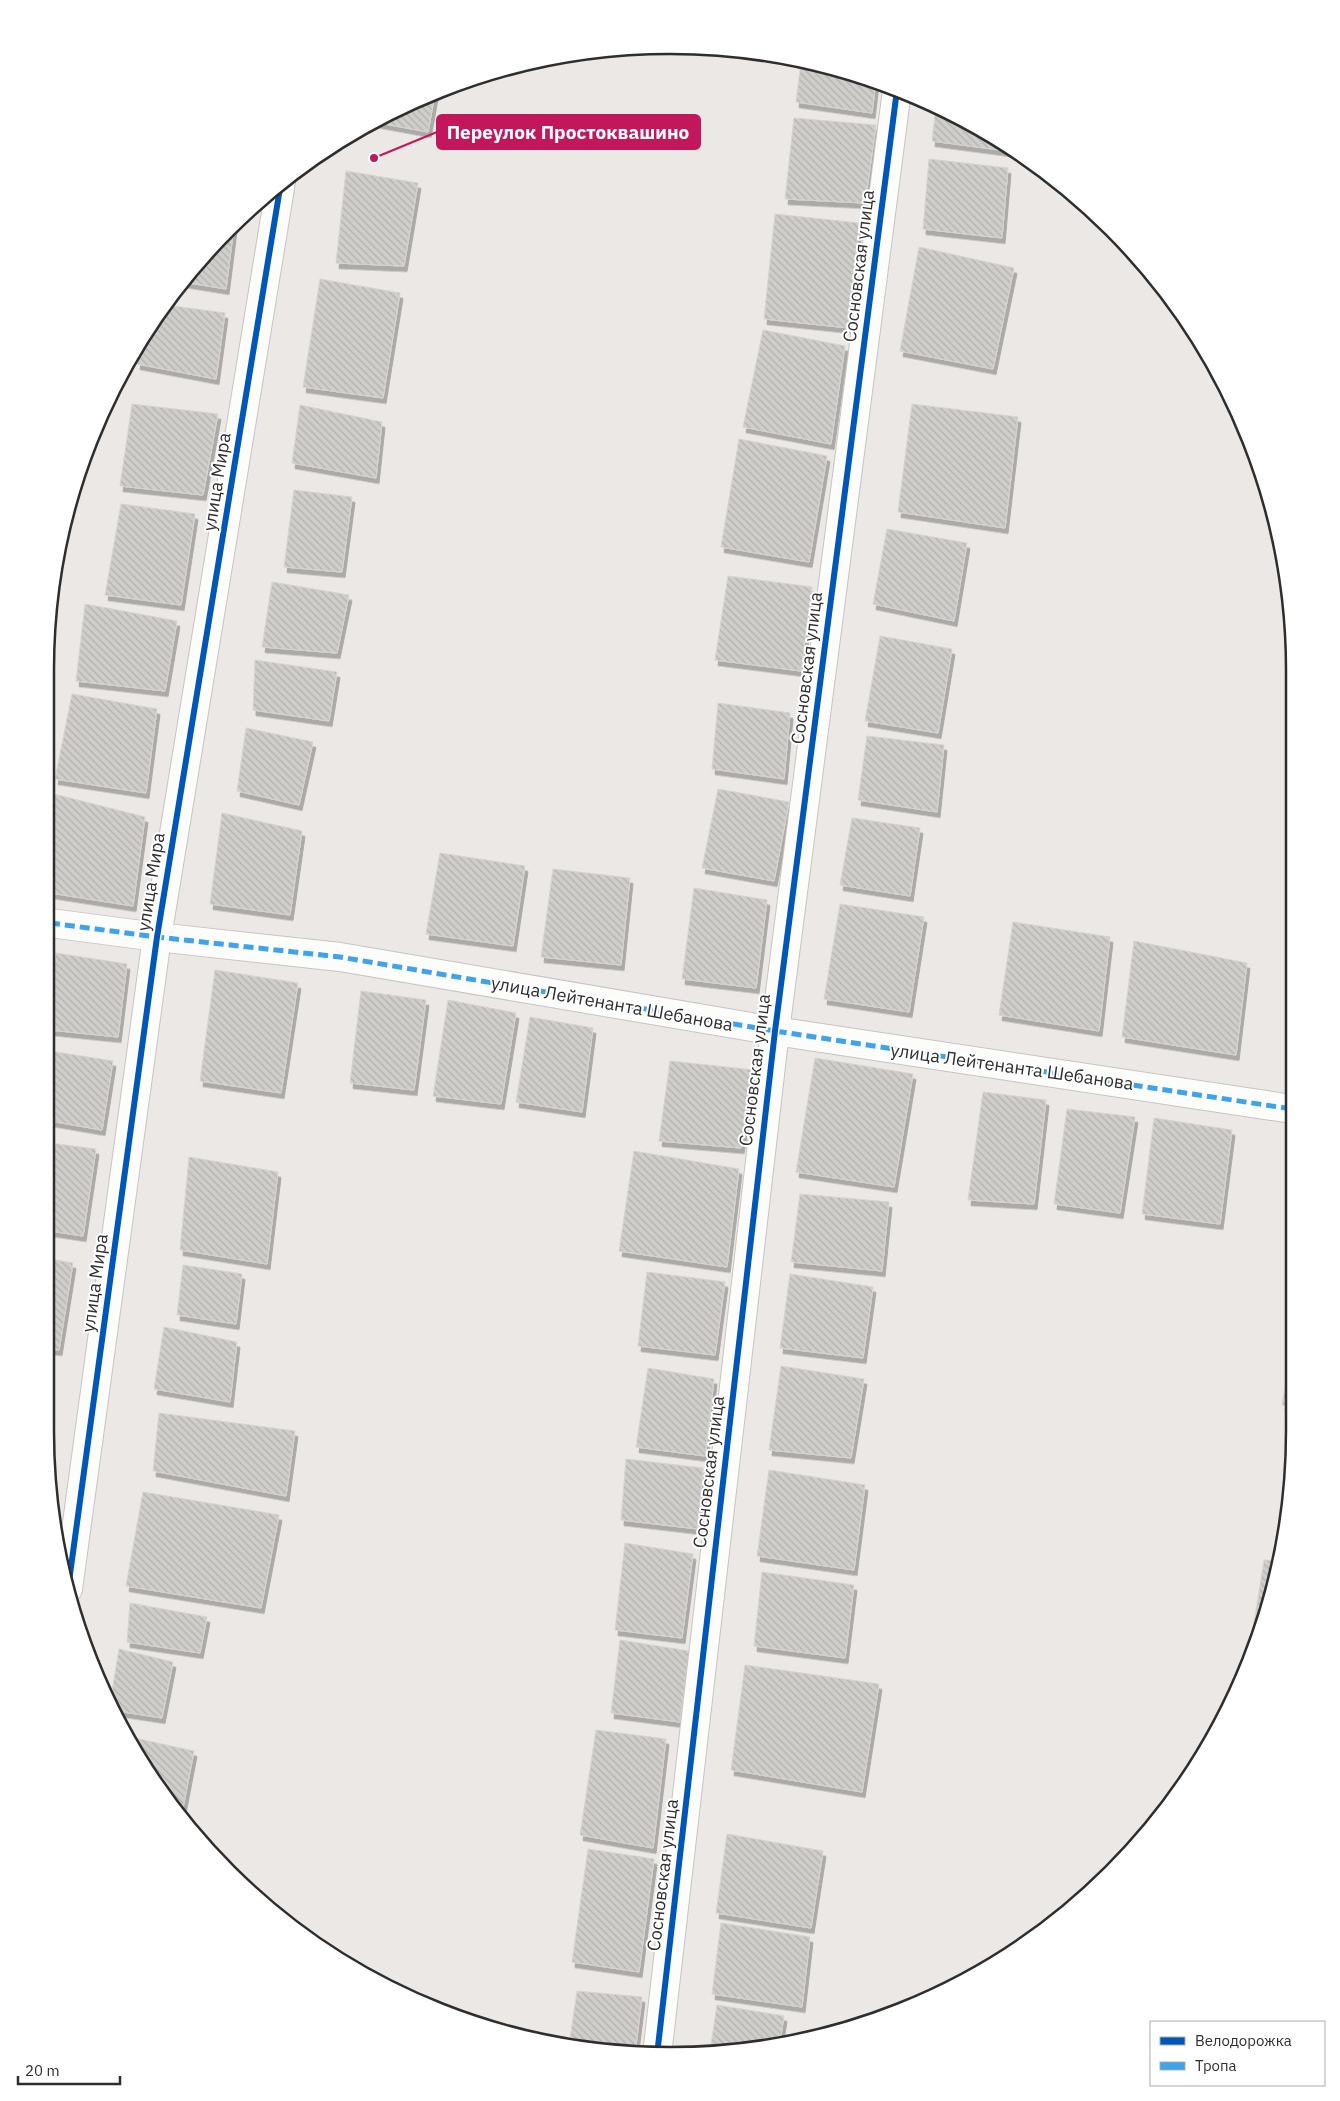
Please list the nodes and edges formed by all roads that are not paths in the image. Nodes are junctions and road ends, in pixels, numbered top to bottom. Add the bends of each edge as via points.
1 (896, 97) edge
2 (279, 194) edge
3 (54, 923) edge
4 (157, 937) junction
5 (775, 1031) junction
6 (1286, 1108) edge
7 (71, 1571) edge
8 (658, 2047) edge

1 - 5 street, Сосновская улица
2 - 4 street, улица Мира
3 - 4 street, улица Лейтенанта Шебанова
4 - 5 street, улица Лейтенанта Шебанова via 340,958
4 - 7 street, улица Мира
5 - 6 street, улица Лейтенанта Шебанова
5 - 8 street, Сосновская улица

